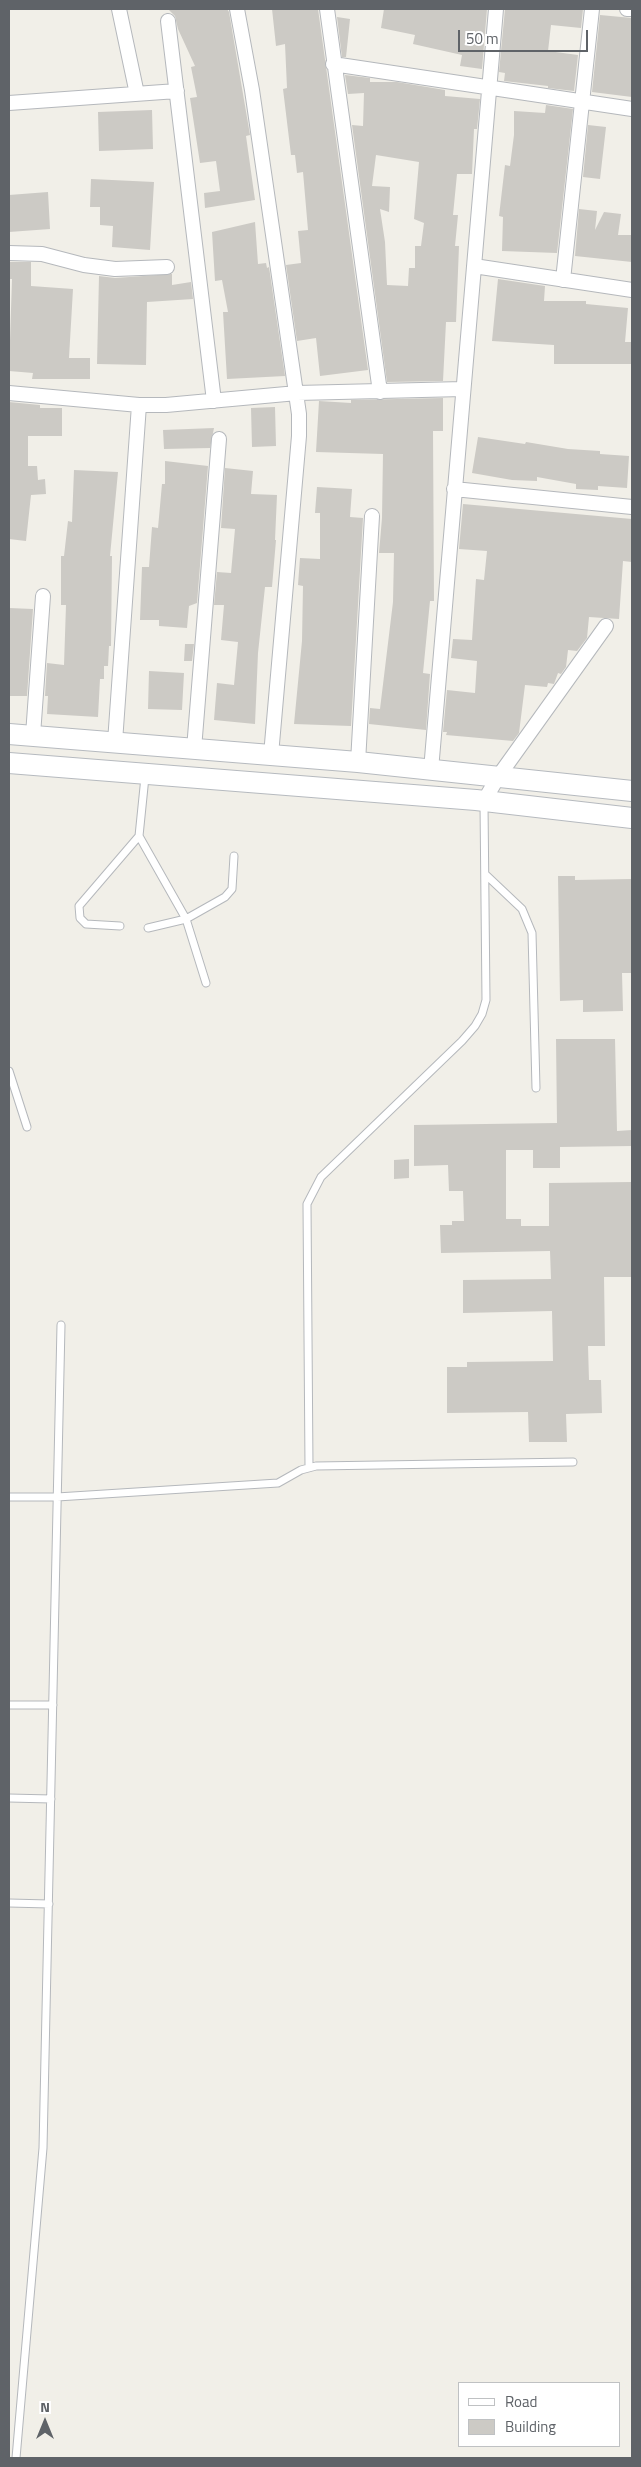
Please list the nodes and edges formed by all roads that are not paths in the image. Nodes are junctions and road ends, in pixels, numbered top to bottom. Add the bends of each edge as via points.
1 (119, 9) edge
2 (237, 9) edge
3 (327, 9) edge
4 (496, 9) edge
5 (592, 9) edge
6 (627, 9) edge
7 (632, 10) edge
8 (168, 22) dead end
9 (333, 64) junction
10 (489, 87) junction
11 (177, 91) junction
12 (138, 94) junction
13 (9, 103) edge
14 (583, 103) junction
15 (632, 109) edge
16 (9, 253) edge
17 (474, 266) junction
18 (167, 267) dead end
19 (563, 280) junction
20 (632, 290) edge
21 (463, 389) junction
22 (380, 392) junction
23 (9, 393) edge
24 (297, 393) junction
25 (214, 401) junction
26 (139, 405) junction
27 (219, 439) dead end
28 (454, 489) junction
29 (632, 507) edge
30 (372, 516) dead end
31 (43, 596) dead end
32 (606, 626) dead end
33 (9, 734) edge
34 (33, 735) junction
35 (115, 742) junction
36 (194, 750) junction
37 (271, 755) junction
38 (358, 762) junction
39 (9, 763) edge
40 (431, 770) junction
41 (145, 774) junction
42 (498, 777) junction
43 (632, 791) edge
44 (484, 801) junction
45 (632, 818) edge
46 (139, 836) junction
47 (234, 856) dead end
48 (485, 874) junction
49 (186, 919) junction
50 (120, 926) dead end
51 (148, 928) dead end
52 (206, 983) dead end
53 (9, 1071) edge
54 (536, 1088) dead end
55 (27, 1127) dead end
56 (61, 1324) dead end
57 (574, 1462) dead end
58 (309, 1467) junction
59 (9, 1497) edge
60 (57, 1497) junction
61 (9, 1705) edge
62 (53, 1706) junction
63 (9, 1798) edge
64 (51, 1799) junction
65 (9, 1903) edge
66 (49, 1904) junction
67 (16, 2458) edge

1 - 12 street
2 - 24 street
3 - 9 street
4 - 10 street
5 - 14 street
6 - 7 street
8 - 11 street
9 - 10 street
9 - 22 street
10 - 14 street
10 - 17 street
11 - 12 street
11 - 25 street
12 - 13 street
14 - 15 street
14 - 19 street
16 - 18 street via 42,254 115,269
17 - 19 street
17 - 21 street
19 - 20 street
21 - 22 street
21 - 28 street
22 - 24 street
23 - 26 street
24 - 25 street
24 - 37 street via 299,436
25 - 26 street
26 - 35 street
27 - 36 street
28 - 29 street
28 - 40 street
30 - 38 street
31 - 34 street
32 - 42 street
33 - 34 main road
34 - 35 main road
35 - 36 main road
36 - 37 main road
37 - 38 main road
38 - 40 main road
39 - 41 main road
40 - 42 main road
41 - 44 main road
41 - 46 lane
42 - 43 main road
42 - 44 street
44 - 45 main road
44 - 48 lane
46 - 49 lane
46 - 50 lane via 79,906 80,918 86,924
47 - 49 lane via 229,894
48 - 54 lane via 522,909 532,933
48 - 58 lane via 486,1000 482,1014 462,1041 321,1177 307,1204
49 - 51 lane
49 - 52 lane
53 - 55 lane
56 - 60 lane
57 - 58 lane
58 - 60 lane via 278,1484
59 - 60 lane
60 - 62 lane
61 - 62 lane
62 - 64 lane
63 - 64 lane
64 - 66 lane
65 - 66 lane
66 - 67 lane via 43,2148

